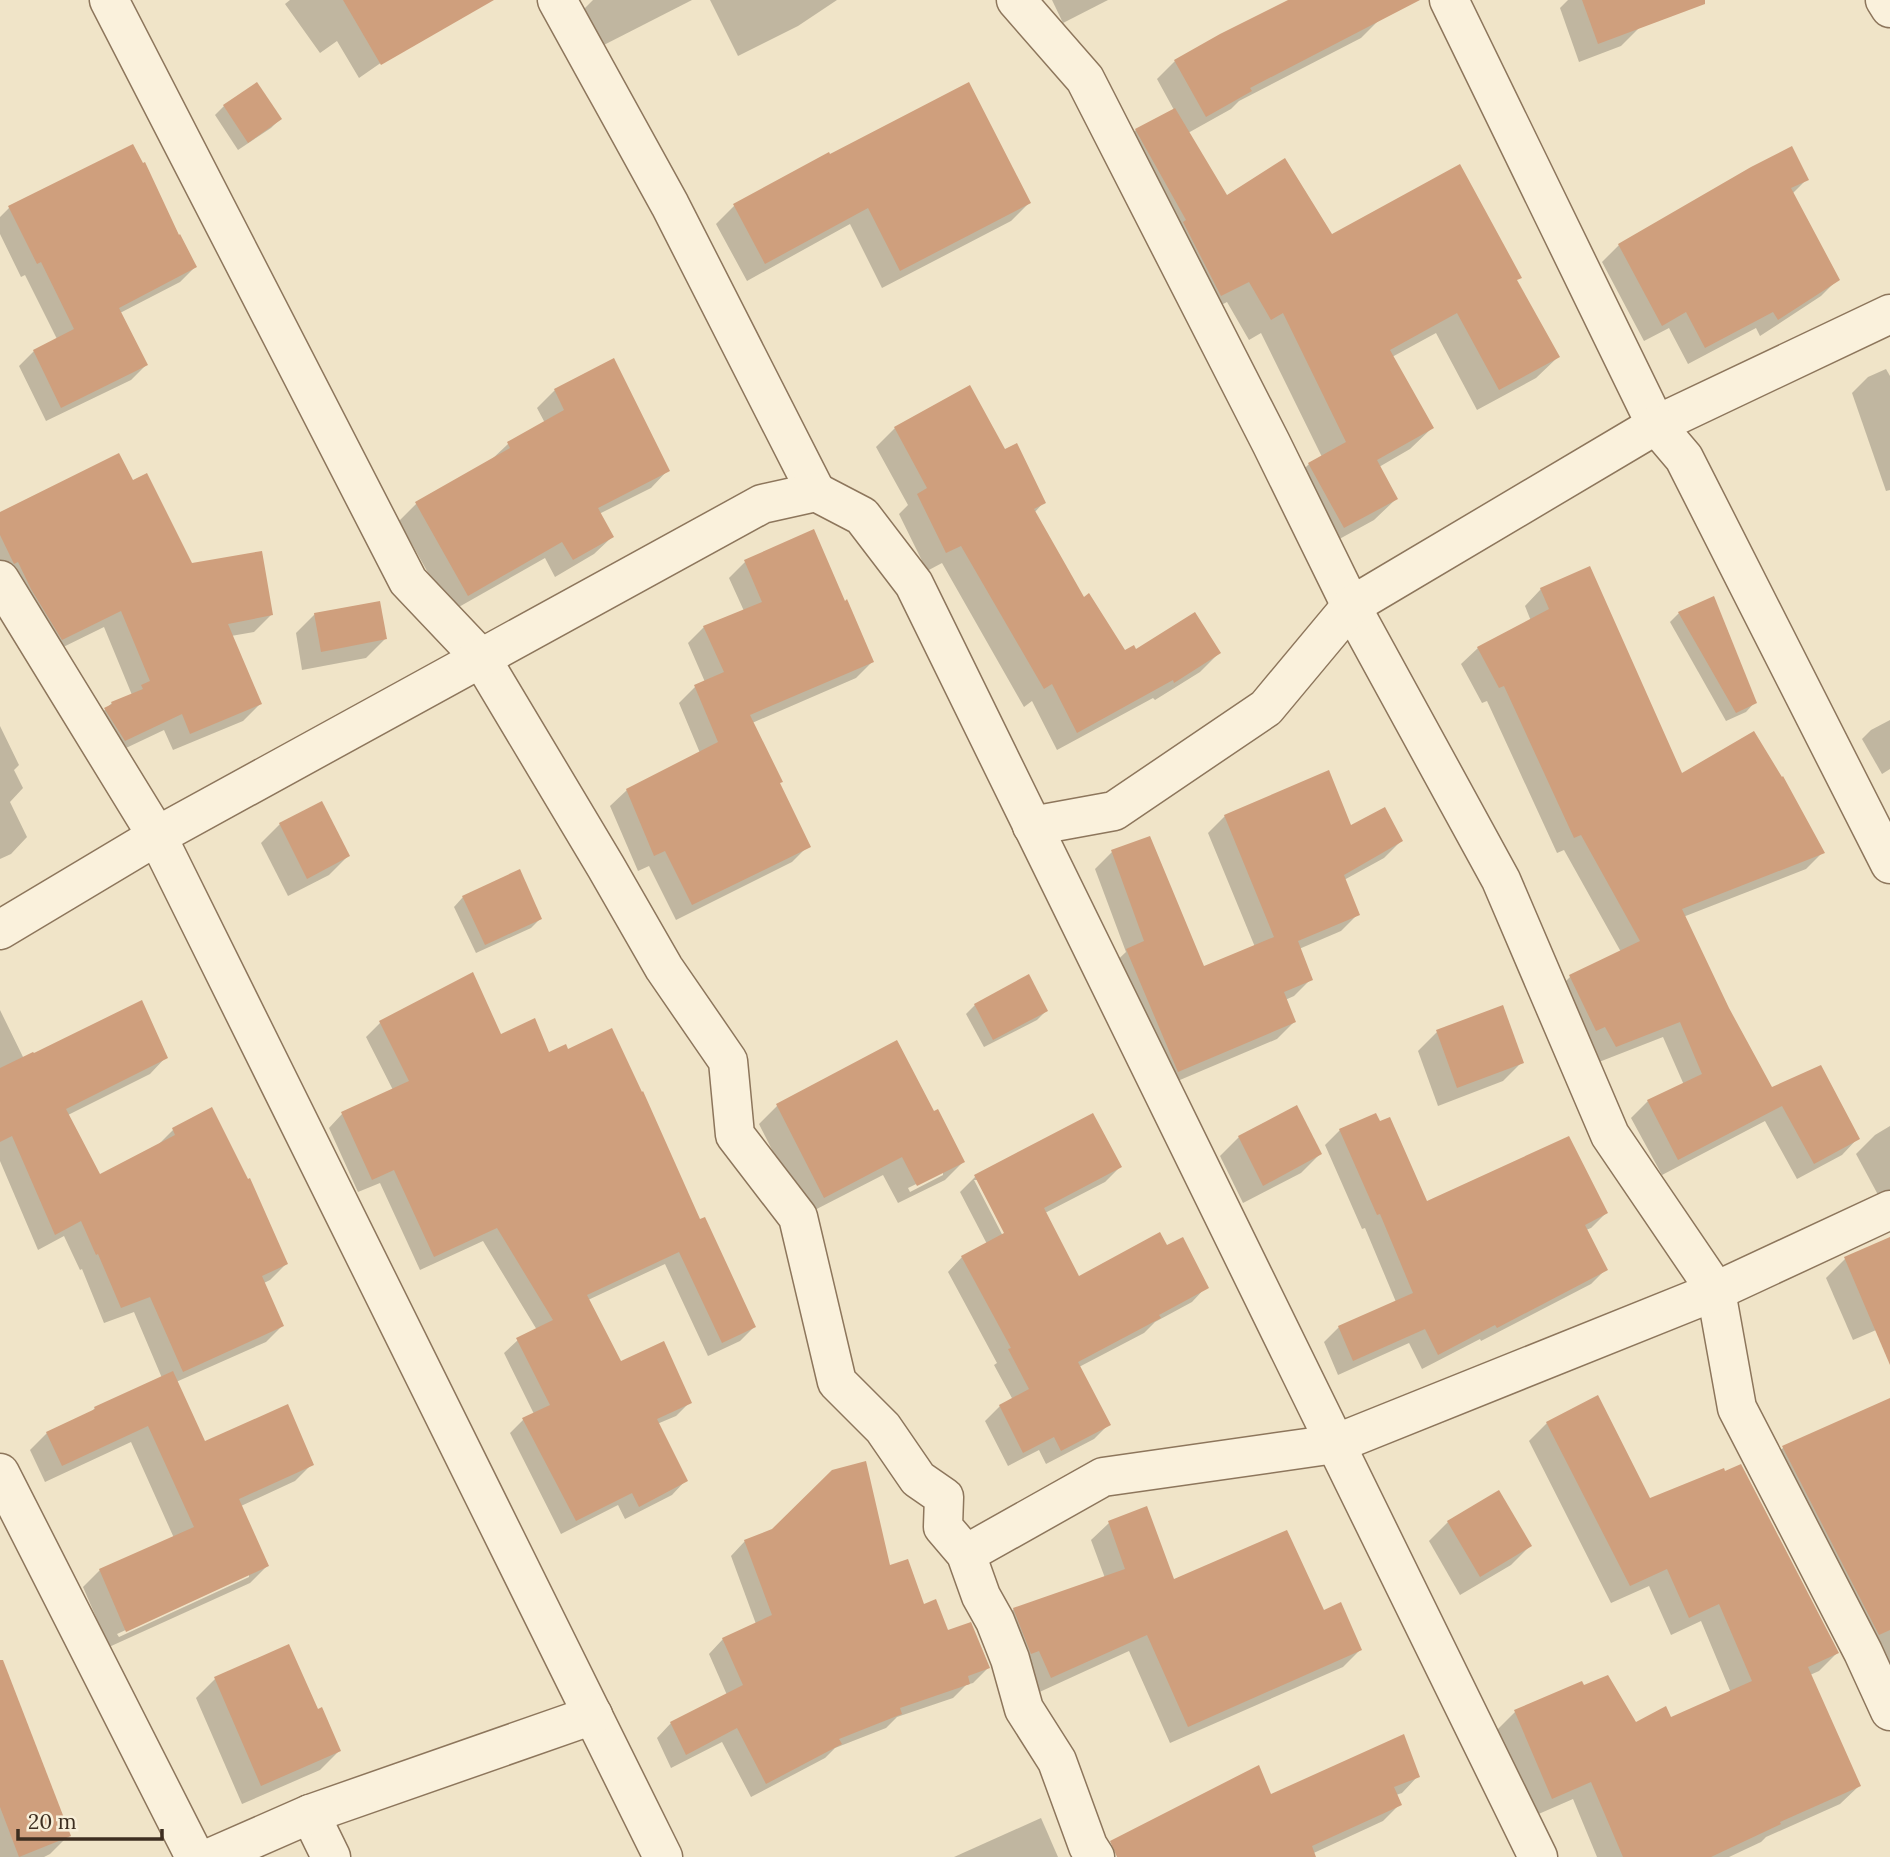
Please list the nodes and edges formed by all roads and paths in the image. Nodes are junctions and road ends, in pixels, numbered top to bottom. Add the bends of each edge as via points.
1 (109, 0) edge
2 (557, 0) edge
3 (1016, 0) edge
4 (1449, 0) edge
5 (1885, 0) edge
6 (1890, 8) edge
7 (1890, 314) edge
8 (1656, 425) junction
9 (816, 492) junction
10 (0, 580) edge
11 (1351, 606) junction
12 (481, 658) junction
13 (1032, 826) junction
14 (157, 836) junction
15 (1890, 864) edge
16 (0, 930) edge
17 (1890, 1210) edge
18 (1716, 1291) junction
19 (1335, 1444) junction
20 (0, 1473) edge
21 (966, 1554) junction
22 (1890, 1711) edge
23 (593, 1715) junction
24 (310, 1814) junction
25 (195, 1857) edge
26 (212, 1857) edge
27 (331, 1857) edge
28 (663, 1857) edge
29 (1095, 1857) edge
30 (1538, 1857) edge

1 - 12 street via 408,581
2 - 9 street via 670,205
3 - 11 street via 1085,79
4 - 8 street
5 - 6 street
7 - 8 street
8 - 11 street
8 - 15 street via 1684,458
9 - 12 street via 762,504
9 - 13 street via 862,516 914,584
10 - 14 street
11 - 13 street via 1266,708 1114,811
11 - 18 street via 1501,880 1610,1135
12 - 14 street
12 - 21 street via 664,968 728,1061 735,1135 798,1216 837,1382 883,1428 918,1479 944,1497 943,1527
13 - 19 street
14 - 16 street
14 - 23 street
17 - 18 street
18 - 19 street
18 - 22 street via 1737,1408
19 - 21 street via 1103,1477
19 - 30 street
20 - 25 street
21 - 29 street via 1010,1660 1024,1709 1057,1761
23 - 24 street
23 - 28 street
24 - 26 street
24 - 27 street

